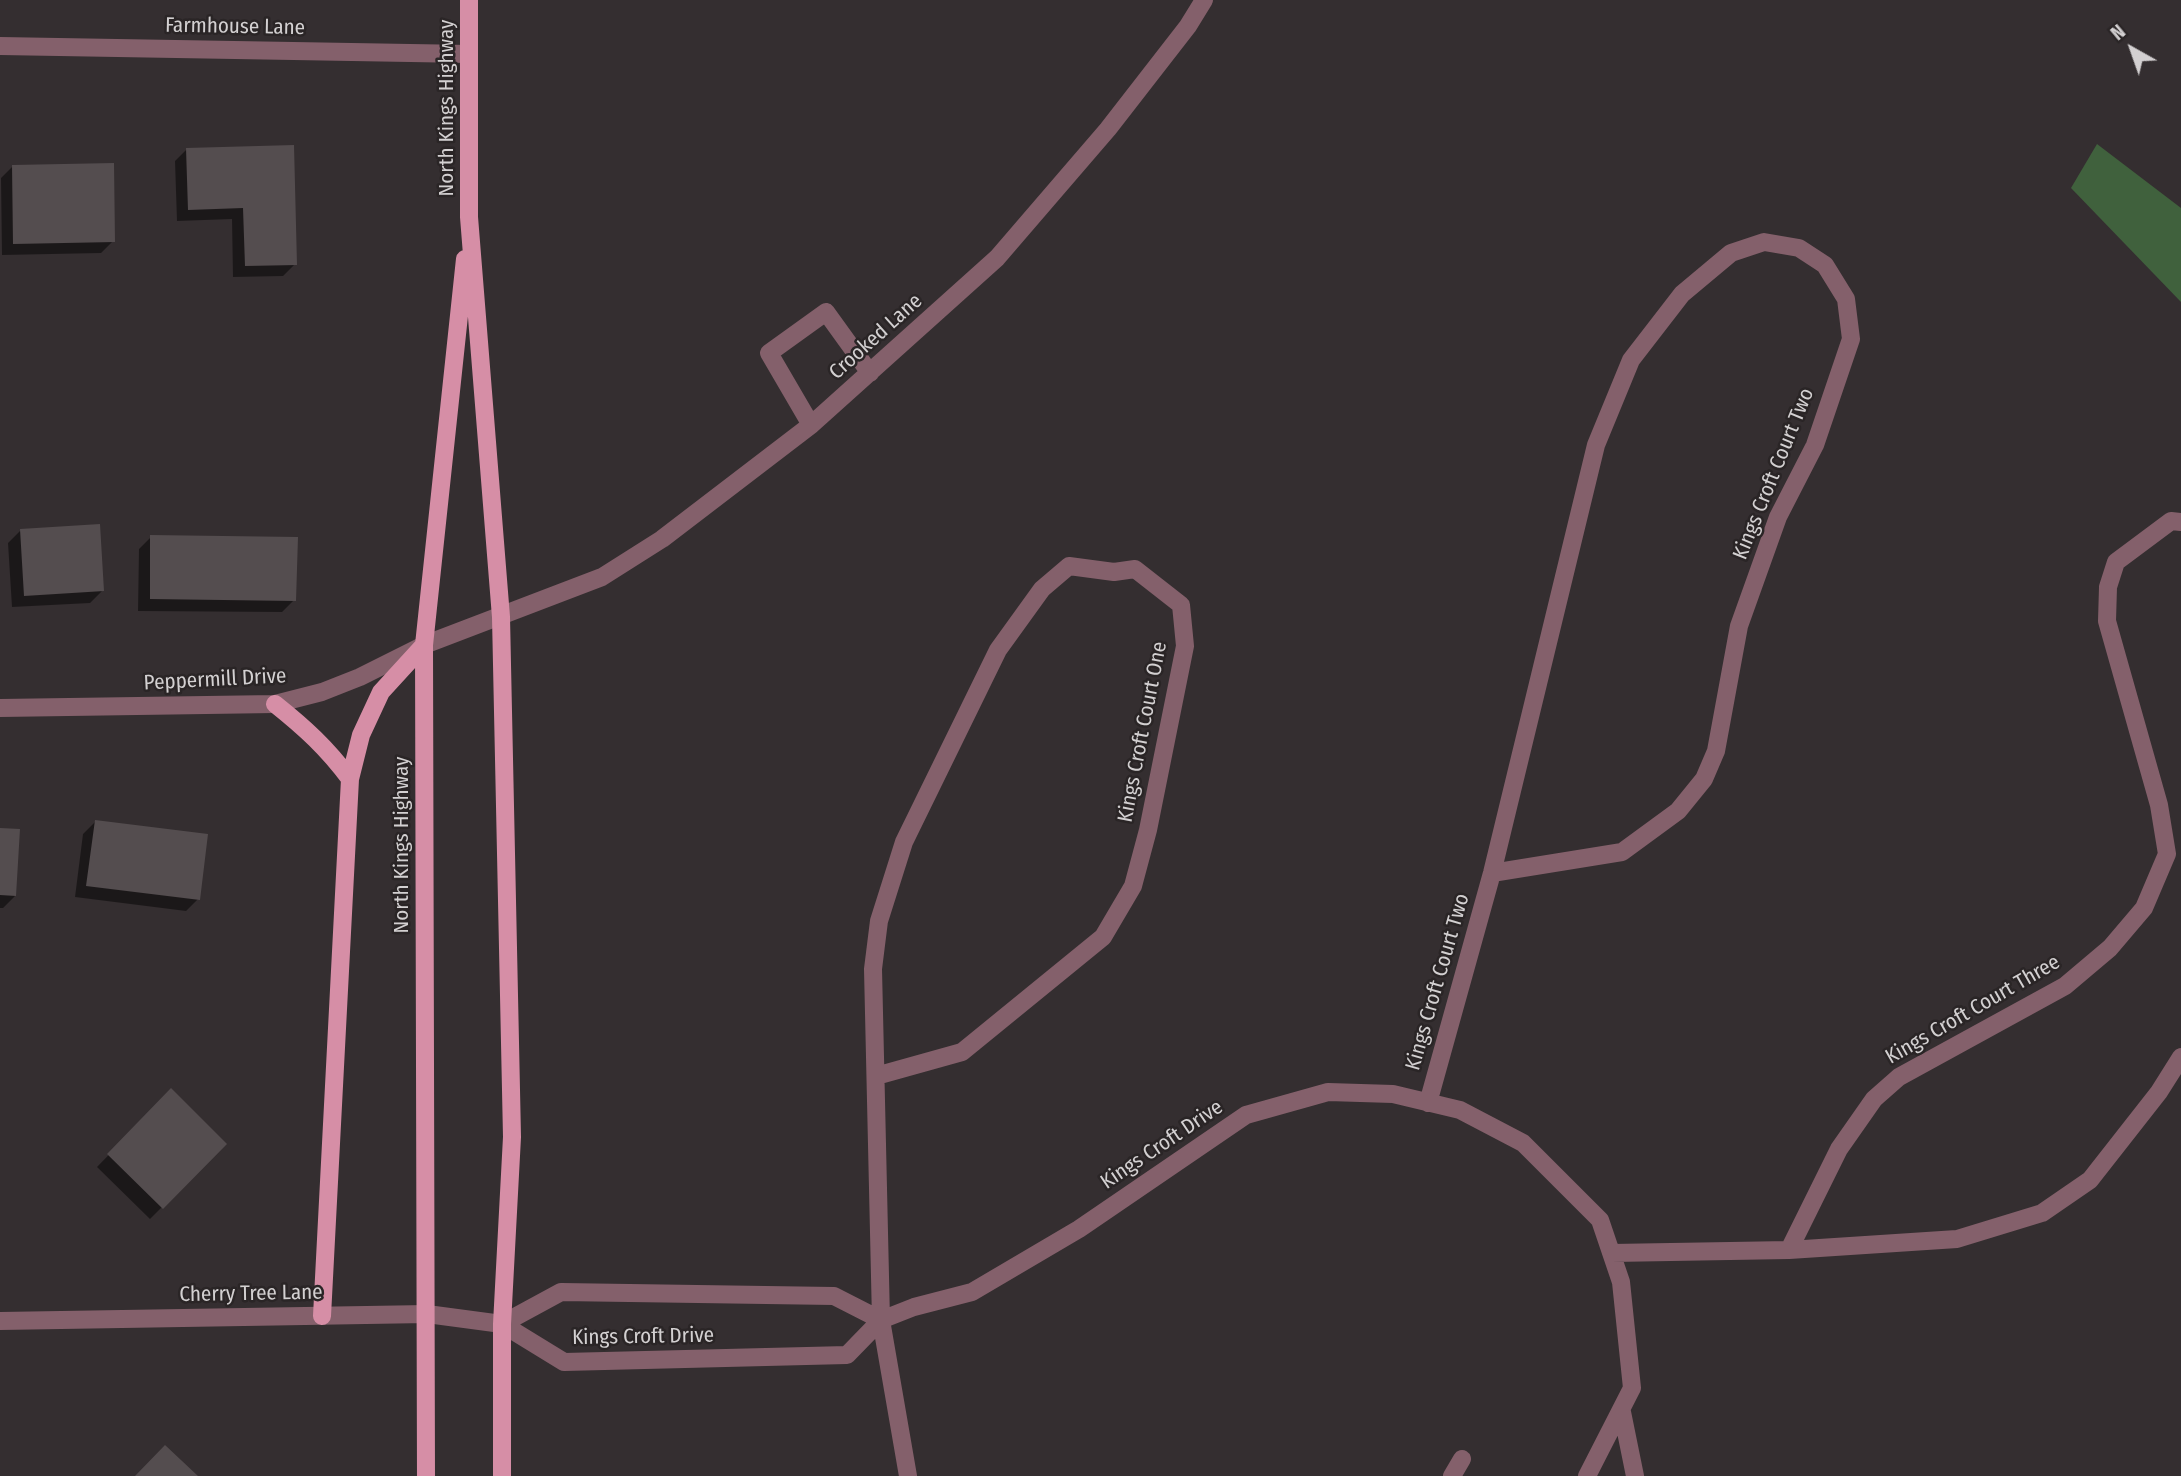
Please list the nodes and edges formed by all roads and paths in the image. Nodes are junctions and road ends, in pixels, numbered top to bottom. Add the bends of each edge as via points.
1 (469, 0) edge
2 (1204, 0) edge
3 (0, 46) edge
4 (469, 54) junction
5 (469, 217) junction
6 (870, 373) junction
7 (811, 425) junction
8 (2181, 522) edge
9 (501, 617) junction
10 (424, 645) junction
11 (275, 704) junction
12 (0, 708) edge
13 (351, 779) junction
14 (1492, 873) junction
15 (2181, 1057) edge
16 (876, 1076) junction
17 (1428, 1103) junction
18 (1789, 1250) junction
19 (1612, 1253) junction
20 (427, 1314) junction
21 (322, 1316) junction
22 (881, 1320) junction
23 (0, 1321) edge
24 (502, 1324) junction
25 (1622, 1412) junction
26 (1462, 1459) dead end
27 (426, 1476) edge
28 (502, 1476) edge
29 (908, 1476) edge
30 (1452, 1476) edge
31 (1587, 1476) edge
32 (1635, 1476) edge

1 - 4 main road, North Kings Highway
2 - 6 street, Crooked Lane via 1108,129 997,258
3 - 4 street, Farmhouse Lane
4 - 5 main road, North Kings Highway
5 - 9 main road, North Kings Highway
5 - 10 main road, North Kings Highway
6 - 7 street, Crooked Lane
6 - 7 street via 826,312 769,353
7 - 9 street, Crooked Lane via 662,539 602,577
8 - 18 street, Kings Croft Court Three via 2171,521 2116,562 2108,587 2107,621 2159,805 2167,855 2144,908 2110,948 2065,986 1899,1077 1874,1099 1839,1149
9 - 10 street, Peppermill Drive
9 - 24 main road, North Kings Highway via 512,1137
10 - 11 street, Peppermill Drive via 360,677
10 - 13 main road via 381,692 361,736
10 - 20 main road, North Kings Highway
11 - 12 street, Peppermill Drive
11 - 13 main road via 312,733
13 - 21 main road
14 - 14 street, Kings Croft Court Two via 1596,445 1631,360 1682,294 1731,253 1763,242 1799,248 1825,265 1846,299 1851,339 1815,445 1778,517 1739,626 1716,751 1704,779 1678,811 1622,852
14 - 17 street, Kings Croft Court Two
15 - 18 street via 2090,1180 2042,1213 1957,1239
16 - 16 street, Kings Croft Court One via 873,969 879,921 904,842 998,650 1042,589 1069,566 1114,572 1135,569 1181,605 1185,646 1133,886 1103,937 961,1052
16 - 22 street, Kings Croft Court One
17 - 19 street, Kings Croft Drive via 1460,1110 1523,1143 1600,1220
17 - 22 street, Kings Croft Drive via 1393,1094 1328,1092 1246,1115 1079,1228 972,1292
18 - 19 street
19 - 25 street, Kings Croft Drive via 1621,1282 1632,1388
20 - 21 street, Cherry Tree Lane
20 - 24 street, Cherry Tree Lane
20 - 27 main road, North Kings Highway
21 - 23 street, Cherry Tree Lane
22 - 24 street, Kings Croft Drive via 834,1296 561,1292
22 - 24 street, Kings Croft Drive via 846,1355 564,1362
22 - 29 street, Kings Croft Court One
24 - 28 main road, North Kings Highway
25 - 31 street, Kings Croft Drive
25 - 32 street
26 - 30 street

